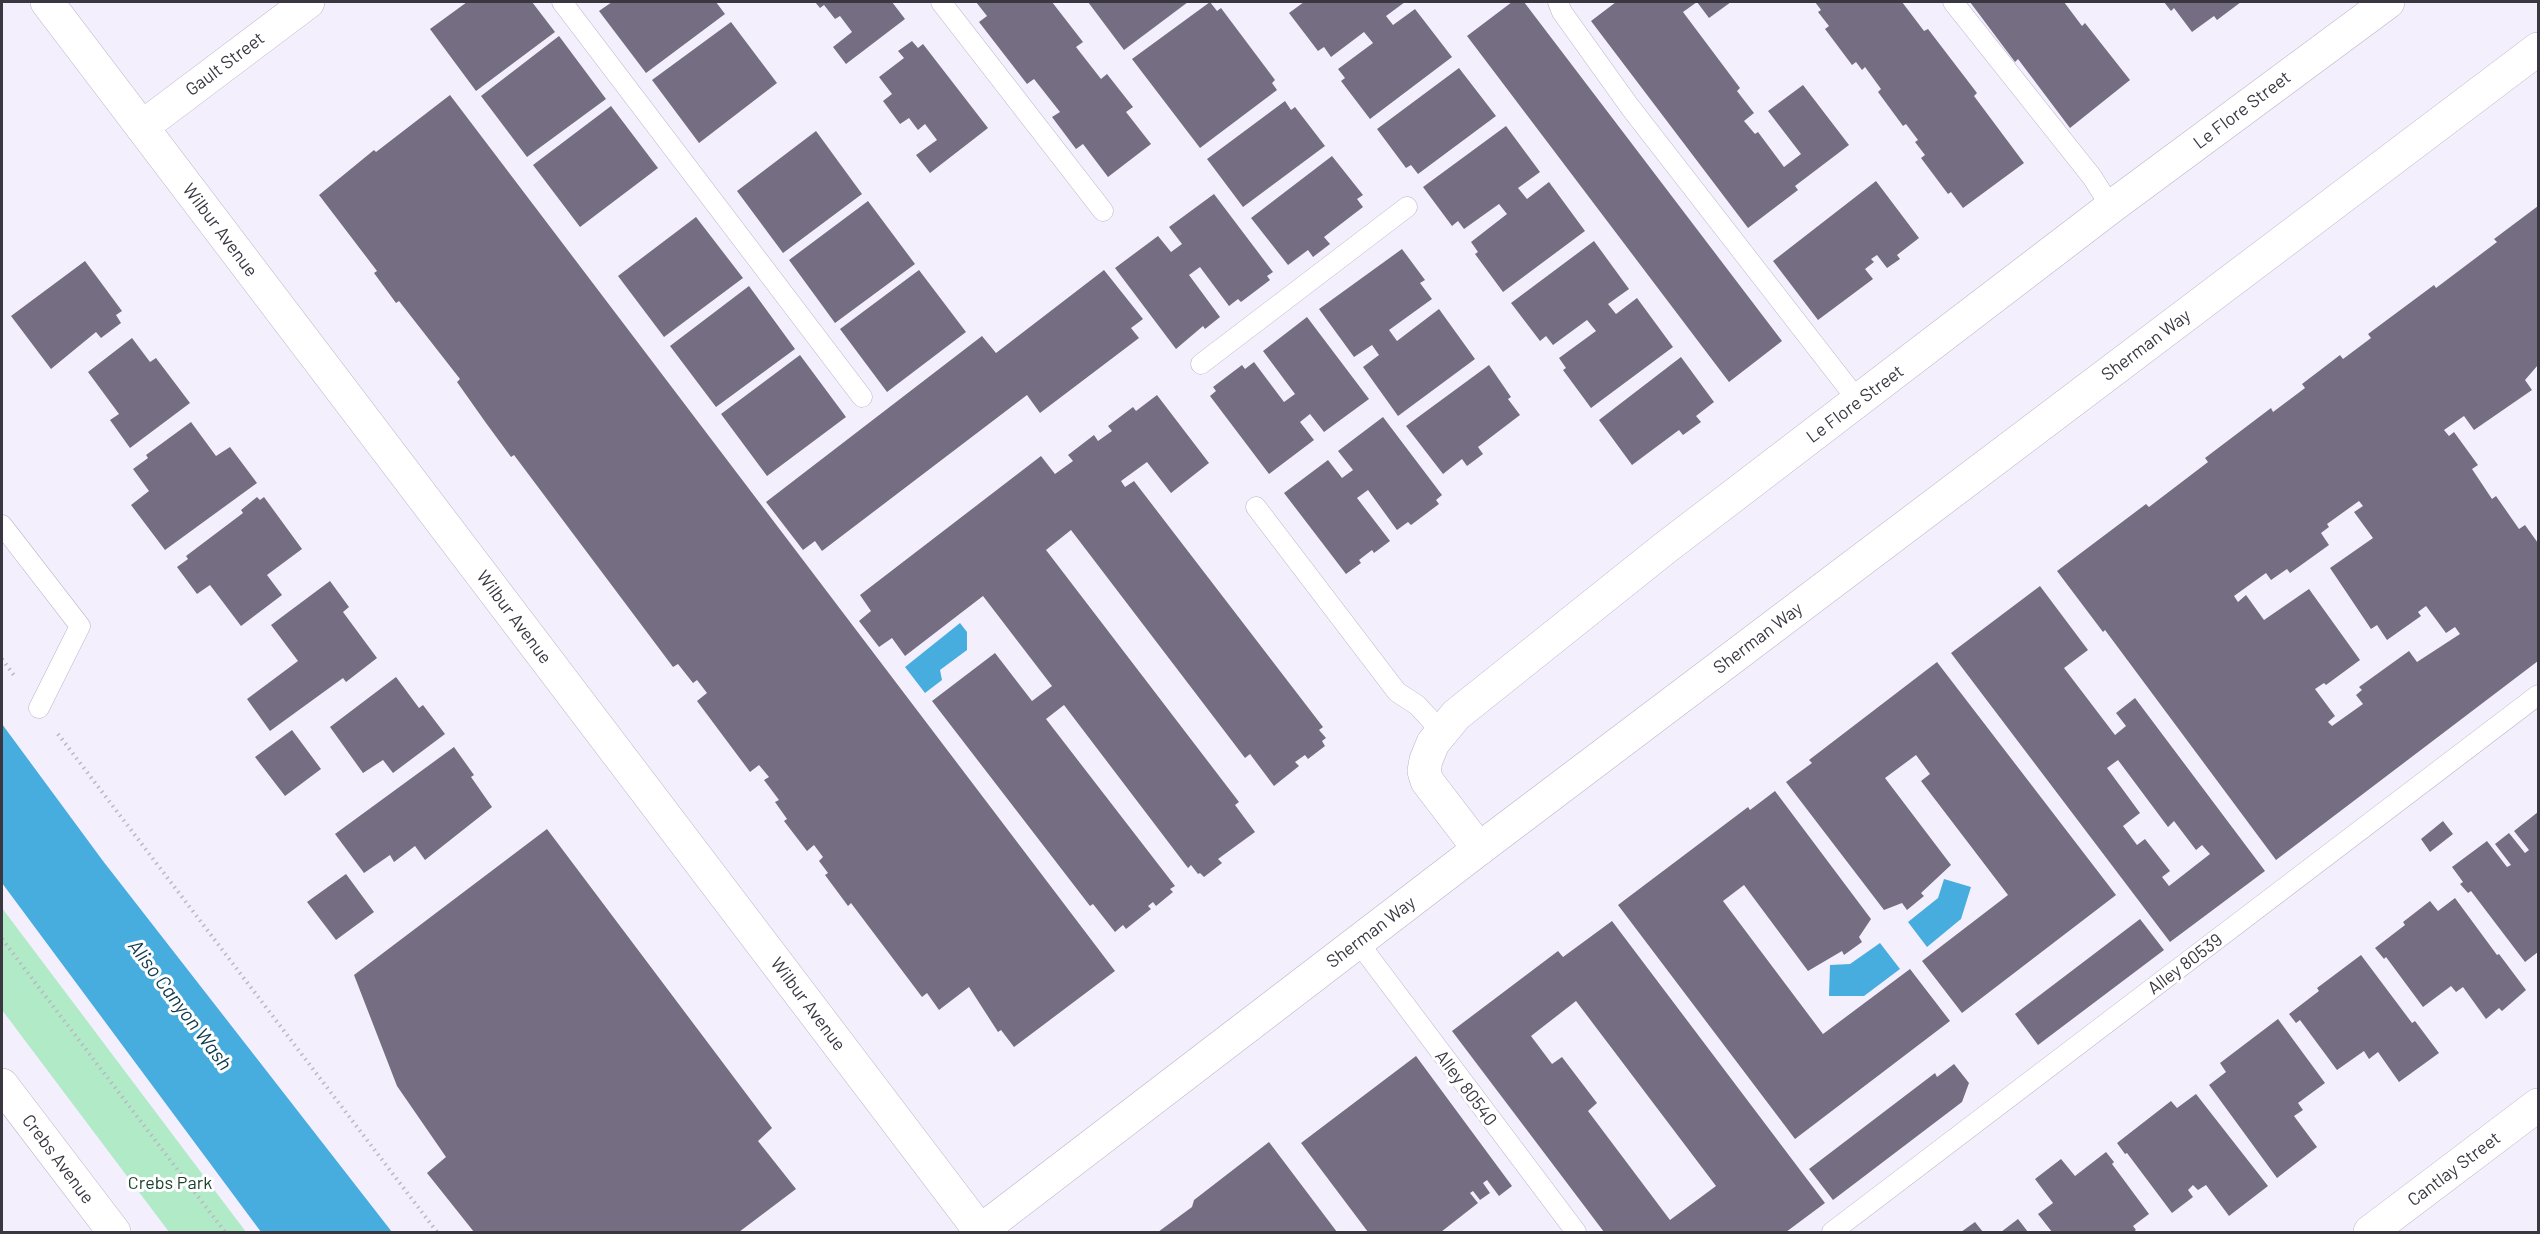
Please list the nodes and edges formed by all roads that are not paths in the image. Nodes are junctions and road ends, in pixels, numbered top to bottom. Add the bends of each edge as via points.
1 (47, 2) edge
2 (308, 2) edge
3 (562, 2) edge
4 (941, 2) edge
5 (1558, 2) edge
6 (1953, 2) edge
7 (2388, 2) edge
8 (2538, 49) edge
9 (142, 127) junction
10 (1407, 207) dead end
11 (2111, 207) junction
12 (1103, 211) dead end
13 (1201, 364) dead end
14 (862, 397) dead end
15 (1859, 402) junction
16 (1256, 507) dead end
17 (2, 525) edge
18 (2538, 695) edge
19 (39, 708) road end
20 (1441, 731) junction
21 (1479, 849) junction
22 (1358, 942) junction
23 (2, 1085) edge
24 (2538, 1106) edge
25 (978, 1232) edge
26 (114, 1233) edge
27 (1576, 1233) edge
28 (1832, 1233) edge
29 (2370, 1233) edge

1 - 9 main road, Wilbur Avenue
2 - 9 main road, Gault Street
3 - 14 lane
4 - 12 lane
5 - 15 lane via 1630,107
6 - 11 lane via 2092,177
7 - 11 main road, Le Flore Street
8 - 21 main road, Sherman Way
9 - 25 main road, Wilbur Avenue
10 - 13 lane
11 - 15 main road, Le Flore Street
15 - 20 main road, Le Flore Street via 1665,548
16 - 20 lane via 1396,692 1417,705
17 - 19 lane via 80,626
18 - 28 lane, Alley 80539
20 - 21 main road, Le Flore Street via 1426,760 1427,781
21 - 22 main road, Sherman Way
22 - 25 main road, Sherman Way
22 - 27 lane, Alley 80540
23 - 26 main road, Crebs Avenue
24 - 29 main road, Cantlay Street

